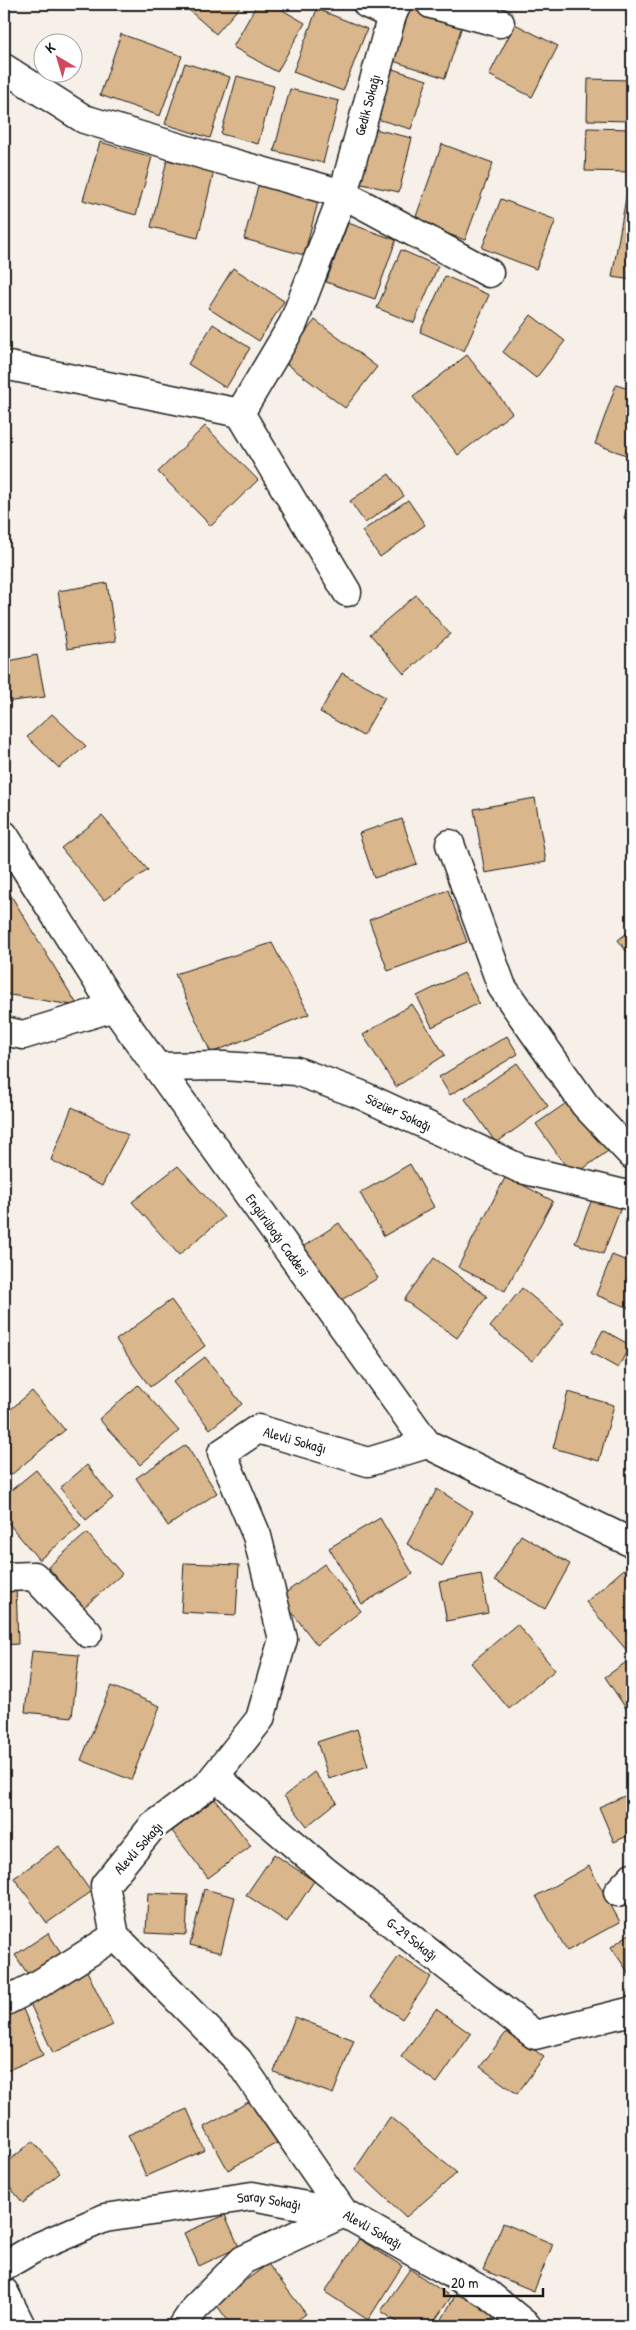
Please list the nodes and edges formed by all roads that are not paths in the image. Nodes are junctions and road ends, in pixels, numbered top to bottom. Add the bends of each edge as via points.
1 (367, 4) edge
2 (431, 4) edge
3 (394, 9) edge
4 (500, 23) dead end
5 (4, 68) edge
6 (343, 194) junction
7 (489, 273) dead end
8 (4, 365) edge
9 (240, 413) junction
10 (347, 592) dead end
11 (4, 835) edge
12 (450, 844) dead end
13 (114, 1007) junction
14 (4, 1031) edge
15 (157, 1067) junction
16 (632, 1155) edge
17 (632, 1196) edge
18 (427, 1444) junction
19 (632, 1543) edge
20 (4, 1577) edge
21 (88, 1633) dead end
22 (215, 1776) junction
23 (115, 1936) junction
24 (4, 2002) edge
25 (632, 2011) edge
26 (344, 2213) junction
27 (4, 2266) edge
28 (4, 2292) edge
29 (21, 2326) edge
30 (183, 2326) edge
31 (527, 2326) edge

1 - 3 street
2 - 4 street
3 - 6 street, Gedik Sokağı
5 - 6 street via 84,119
6 - 7 street
6 - 9 street, Gedik Sokağı via 293,324
8 - 9 street
9 - 10 street
11 - 13 street, Engürübağı Caddesi
12 - 16 street via 502,987 585,1105
13 - 14 street via 23,1035
13 - 15 street, Engürübağı Caddesi
15 - 17 street, Sözüer Sokağı via 224,1066 296,1071 359,1094 521,1169
15 - 18 street, Engürübağı Caddesi
18 - 19 street, Engürübağı Caddesi
18 - 22 street, Alevli Sokağı via 368,1462 258,1429 222,1453 257,1536 283,1639 260,1719
20 - 21 street via 34,1576
22 - 23 street, Alevli Sokağı via 207,1786 152,1827 105,1885
22 - 25 street, G-29 Sokağı via 325,1871 535,2035
23 - 24 street
23 - 26 street, Alevli Sokağı via 238,2060
26 - 27 street, Saray Sokağı via 252,2196 105,2218 35,2248
26 - 30 street, Saray Sokağı via 244,2260 195,2308
26 - 31 street, Alevli Sokağı via 488,2294
28 - 29 street

